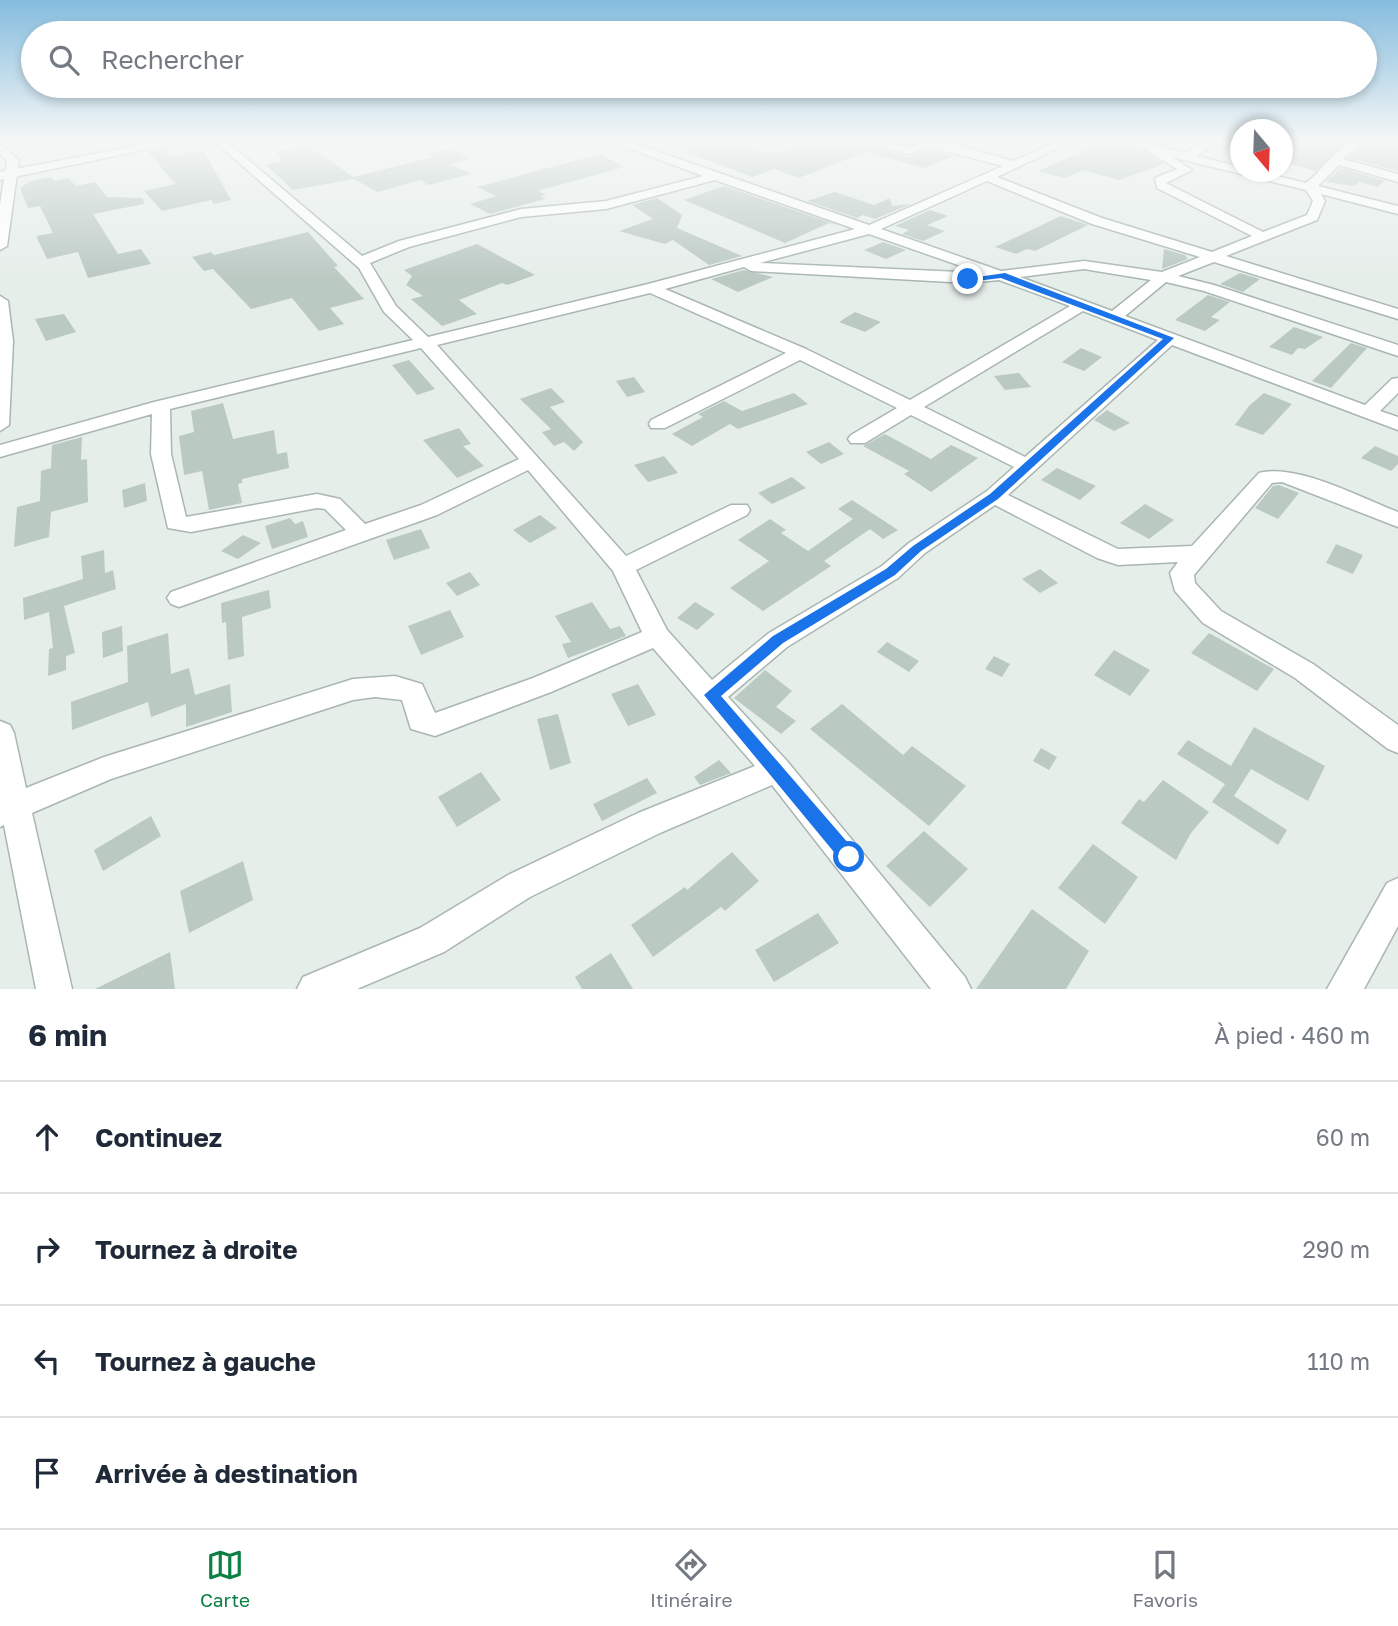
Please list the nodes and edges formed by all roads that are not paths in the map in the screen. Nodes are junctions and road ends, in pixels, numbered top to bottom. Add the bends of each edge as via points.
1 (4, 187) edge
2 (273, 187) edge
3 (674, 187) edge
4 (743, 187) edge
5 (964, 187) edge
6 (1013, 187) edge
7 (1165, 187) edge
8 (1311, 187) edge
9 (1314, 187) edge
10 (1398, 209) edge
11 (871, 229) junction
12 (1263, 237) junction
13 (0, 246) edge
14 (1218, 256) junction
15 (361, 262) junction
16 (735, 266) junction
17 (1002, 275) junction
18 (1163, 277) junction
19 (652, 288) junction
20 (0, 301) edge
21 (1082, 305) junction
22 (1398, 314) edge
23 (1114, 317) junction
24 (1170, 338) junction
25 (424, 343) junction
26 (2, 350) edge
27 (1398, 351) edge
28 (800, 353) junction
29 (1, 380) edge
30 (1398, 383) edge
31 (161, 406) junction
32 (911, 408) junction
33 (1368, 413) junction
34 (659, 424) dead end
35 (1398, 424) edge
36 (0, 425) edge
37 (858, 439) dead end
38 (0, 451) edge
39 (531, 461) junction
40 (1030, 467) junction
41 (994, 496) junction
42 (739, 510) dead end
43 (1398, 520) edge
44 (361, 533) junction
45 (1196, 555) junction
46 (623, 567) junction
47 (179, 598) dead end
48 (657, 636) junction
49 (712, 695) junction
50 (0, 733) edge
51 (1398, 741) edge
52 (777, 769) junction
53 (7, 810) edge
54 (1398, 894) edge
55 (54, 989) edge
56 (315, 989) edge
57 (953, 989) edge
58 (1345, 989) edge

1 - 13 street
2 - 15 street
3 - 15 street via 606,205 521,213 404,244
4 - 11 street
5 - 11 street
6 - 14 street via 1097,220
7 - 12 street
8 - 12 street via 1319,201 1312,217
9 - 10 street
11 - 16 street
11 - 17 street
12 - 14 street
14 - 18 street
14 - 22 street
15 - 25 street via 390,309
16 - 17 street via 968,279
16 - 19 street
17 - 18 street via 1084,265
17 - 21 street
18 - 23 street
18 - 27 street
19 - 25 street
19 - 28 street
20 - 26 street
21 - 23 street
21 - 32 street
23 - 24 street
24 - 33 street
24 - 40 street
25 - 31 street
25 - 39 street
26 - 29 street
28 - 32 street
28 - 34 street
29 - 36 street
30 - 33 street
31 - 38 street
31 - 44 street via 161,454 176,523 191,525 317,501 332,504
32 - 37 street
32 - 40 street
33 - 35 street
39 - 44 street via 429,510
39 - 46 street
40 - 41 street
41 - 45 street via 1105,553
41 - 49 street via 890,572 778,639
42 - 46 street
43 - 45 street via 1274,475 1266,477
44 - 47 street
45 - 51 street via 1182,573 1183,585 1212,617 1304,671
46 - 48 street
48 - 49 street
48 - 53 street via 435,725 421,721 413,692 397,685 373,687 169,747 82,777
49 - 52 street
50 - 53 street
52 - 56 street via 649,822 519,886 432,940
52 - 57 street
53 - 55 street
54 - 58 street

